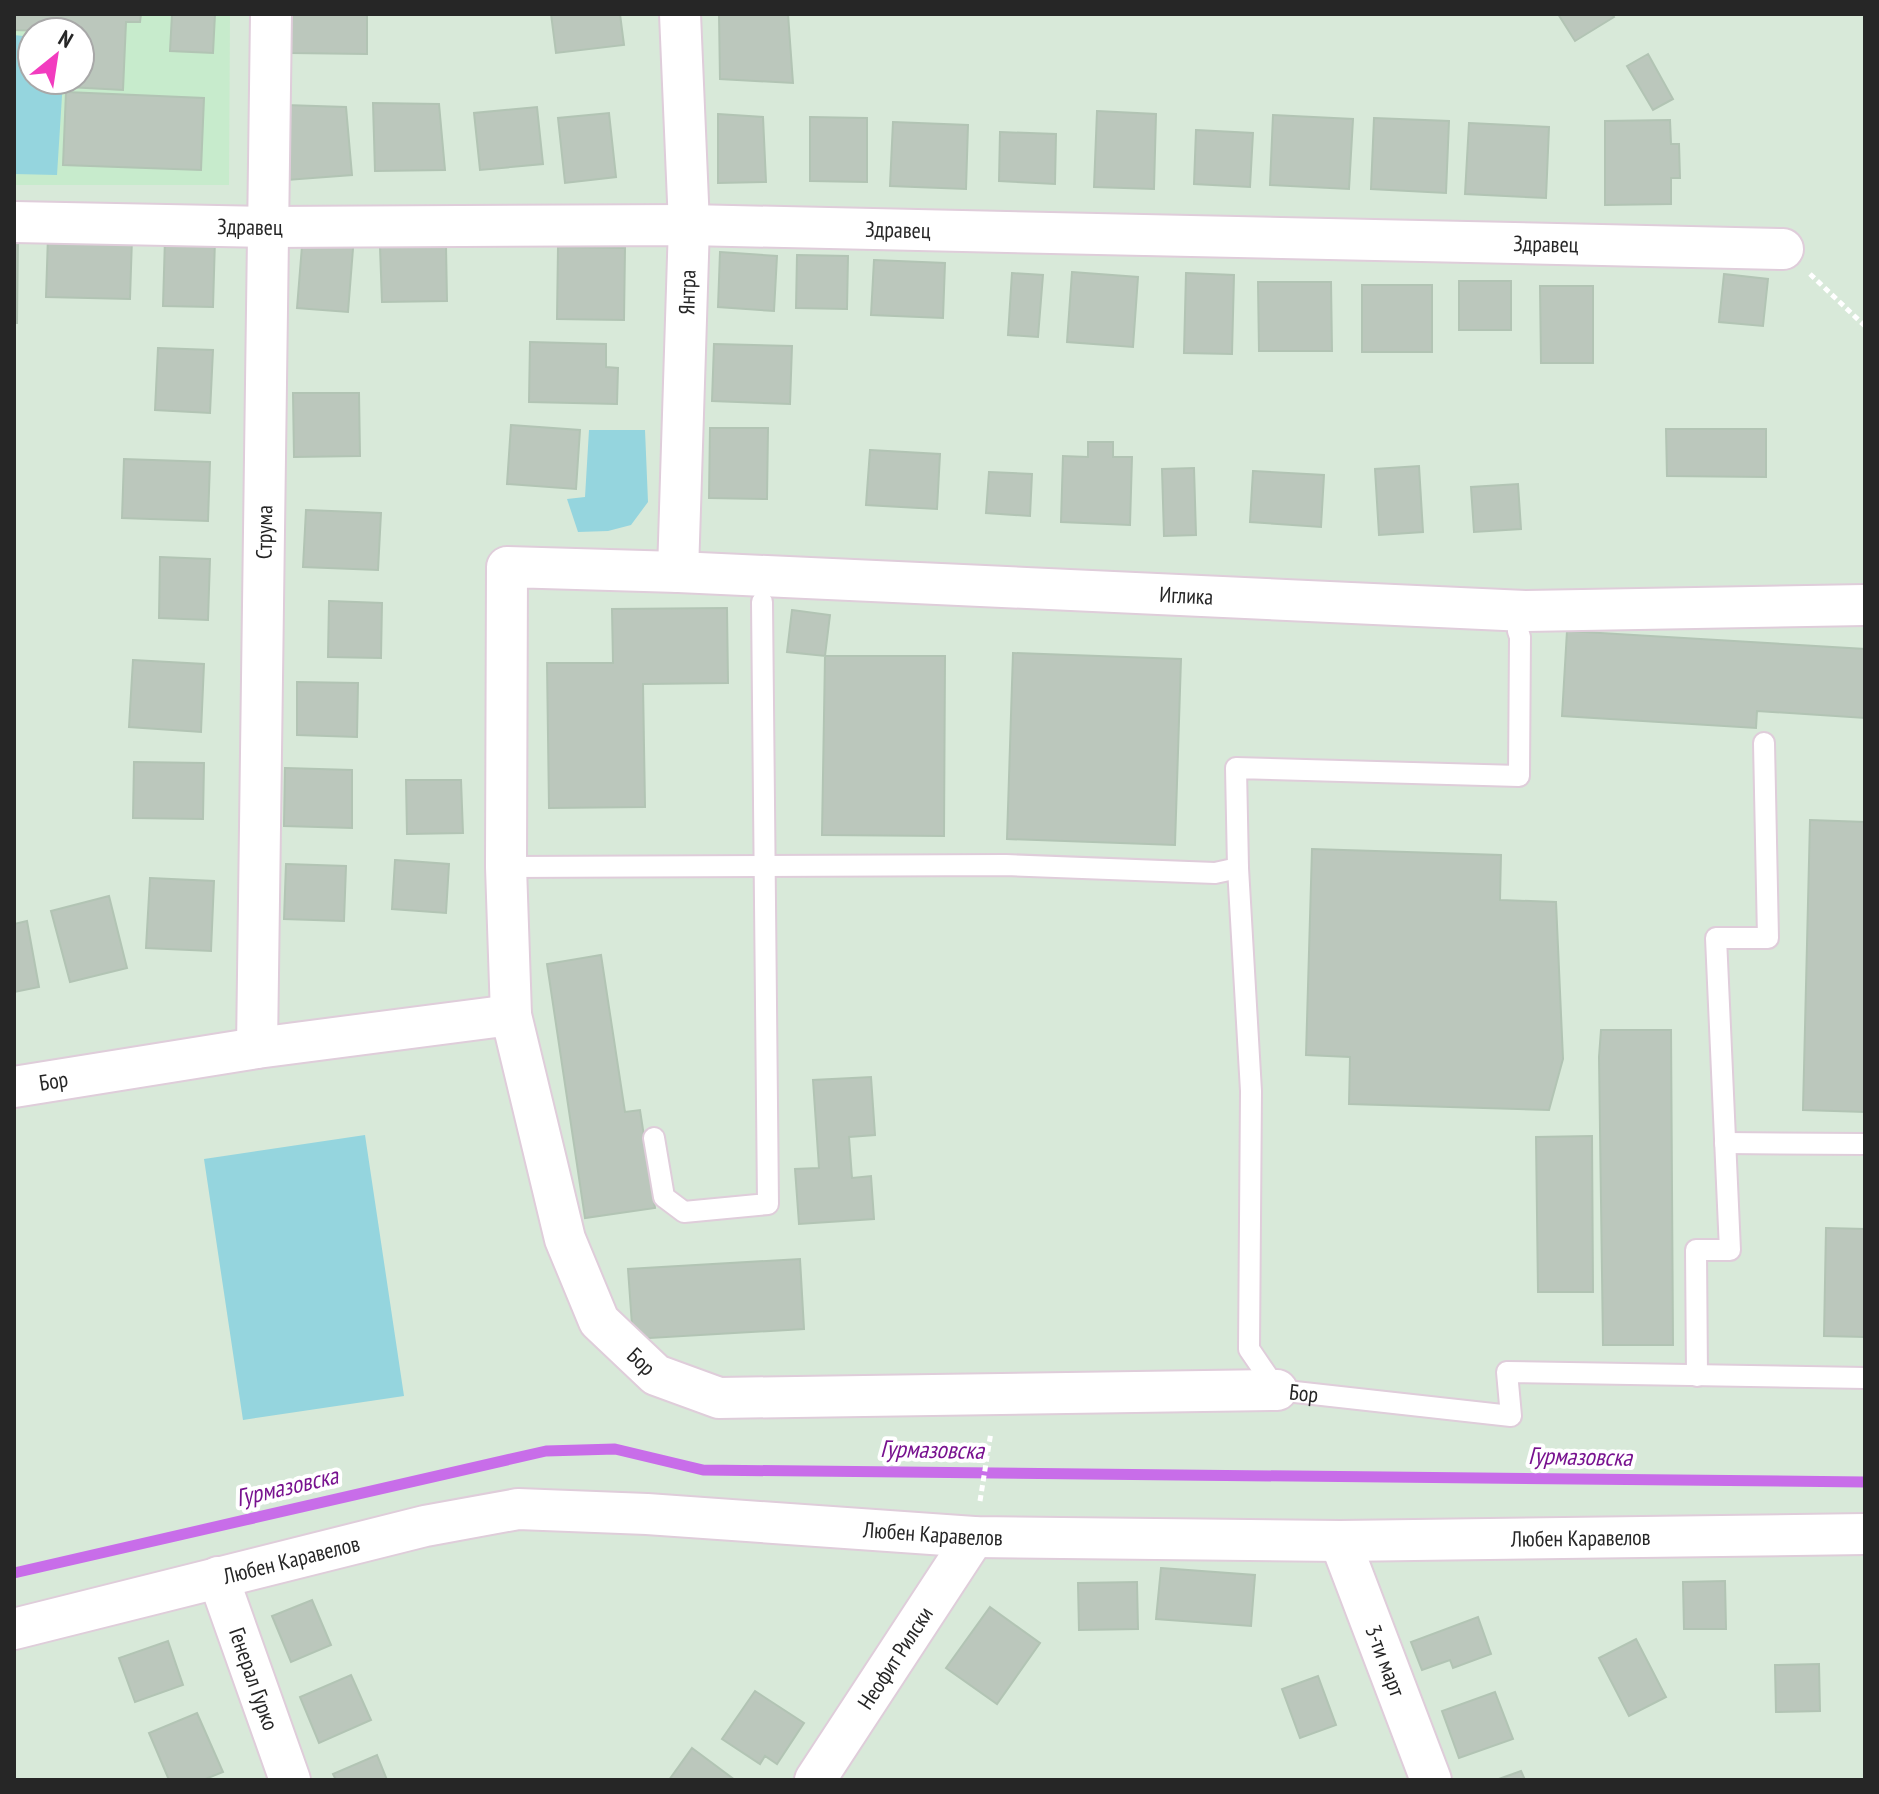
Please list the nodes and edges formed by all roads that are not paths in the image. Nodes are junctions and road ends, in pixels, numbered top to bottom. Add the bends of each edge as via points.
1 (271, 14) edge
2 (680, 14) edge
3 (14, 222) edge
4 (689, 225) junction
5 (266, 227) junction
6 (1783, 249) road end
7 (678, 572) junction
8 (762, 602) dead end
9 (1865, 605) edge
10 (1526, 611) junction
11 (1764, 743) dead end
12 (763, 864) junction
13 (506, 867) junction
14 (1238, 868) junction
15 (511, 1015) junction
16 (257, 1048) junction
17 (14, 1087) edge
18 (654, 1138) dead end
19 (1725, 1143) junction
20 (1865, 1144) edge
21 (1697, 1376) junction
22 (1865, 1378) edge
23 (1277, 1390) junction
24 (1865, 1534) edge
25 (974, 1537) junction
26 (1340, 1541) junction
27 (218, 1577) junction
28 (14, 1629) edge
29 (290, 1780) edge
30 (815, 1780) edge
31 (1431, 1780) edge

1 - 5 street, Струма
2 - 4 street, Янтра
3 - 5 street, Здравец
4 - 5 street, Здравец
4 - 6 street, Здравец
4 - 7 street, Янтра
5 - 16 street, Струма
7 - 10 street, Иглика
7 - 13 street, Иглика via 507,567
8 - 12 lane
9 - 10 street, Иглика
10 - 14 lane via 1518,631 1519,776 1236,768
11 - 19 lane via 1768,938 1716,938
12 - 13 lane
12 - 14 lane via 1215,873
12 - 18 lane via 768,1204 684,1212 664,1197
13 - 15 street
14 - 23 lane via 1251,1091 1249,1349
15 - 16 street, Бор
15 - 23 street, Бор via 565,1239 599,1321 656,1375 719,1398
16 - 17 street, Бор
19 - 20 lane
19 - 21 lane via 1730,1250 1696,1250
21 - 22 lane
21 - 23 lane, Бор via 1507,1372 1511,1416
24 - 26 street, Любен Каравелов
25 - 26 street, Любен Каравелов
25 - 27 street, Любен Каравелов via 518,1509
25 - 30 street, Неофит Рилски
26 - 31 street, 3-ти март
27 - 28 street, Любен Каравелов
27 - 29 street, Генерал Гурко

